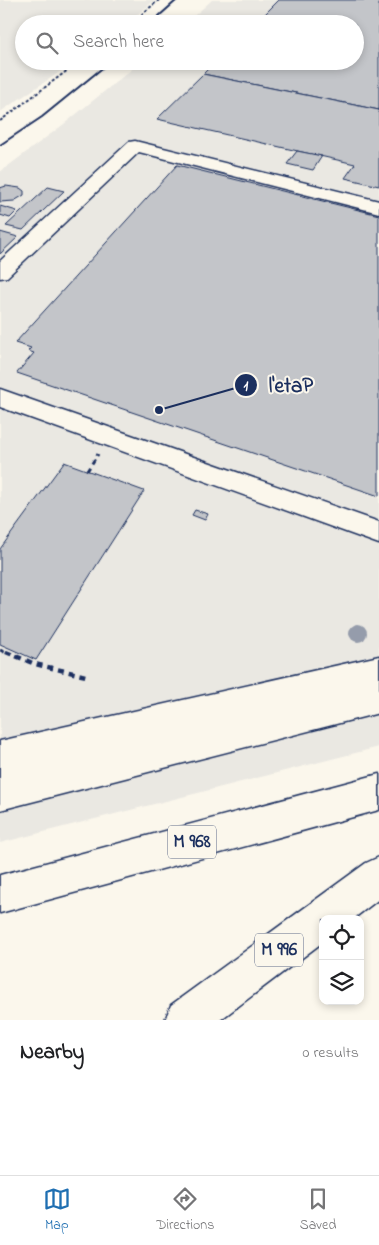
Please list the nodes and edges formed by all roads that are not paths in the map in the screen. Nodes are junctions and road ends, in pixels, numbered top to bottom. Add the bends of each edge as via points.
1 (379, 207) edge
2 (0, 272) edge
3 (0, 398) edge
4 (379, 533) edge
5 (379, 670) edge
6 (379, 698) edge
7 (0, 758) edge
8 (0, 792) edge
9 (379, 792) edge
10 (379, 876) edge
11 (0, 894) edge
12 (186, 1020) edge

1 - 2 main road via 135,146
3 - 4 main road
5 - 7 main road
6 - 8 main road
9 - 11 main road, M 968
10 - 12 main road, M 996

